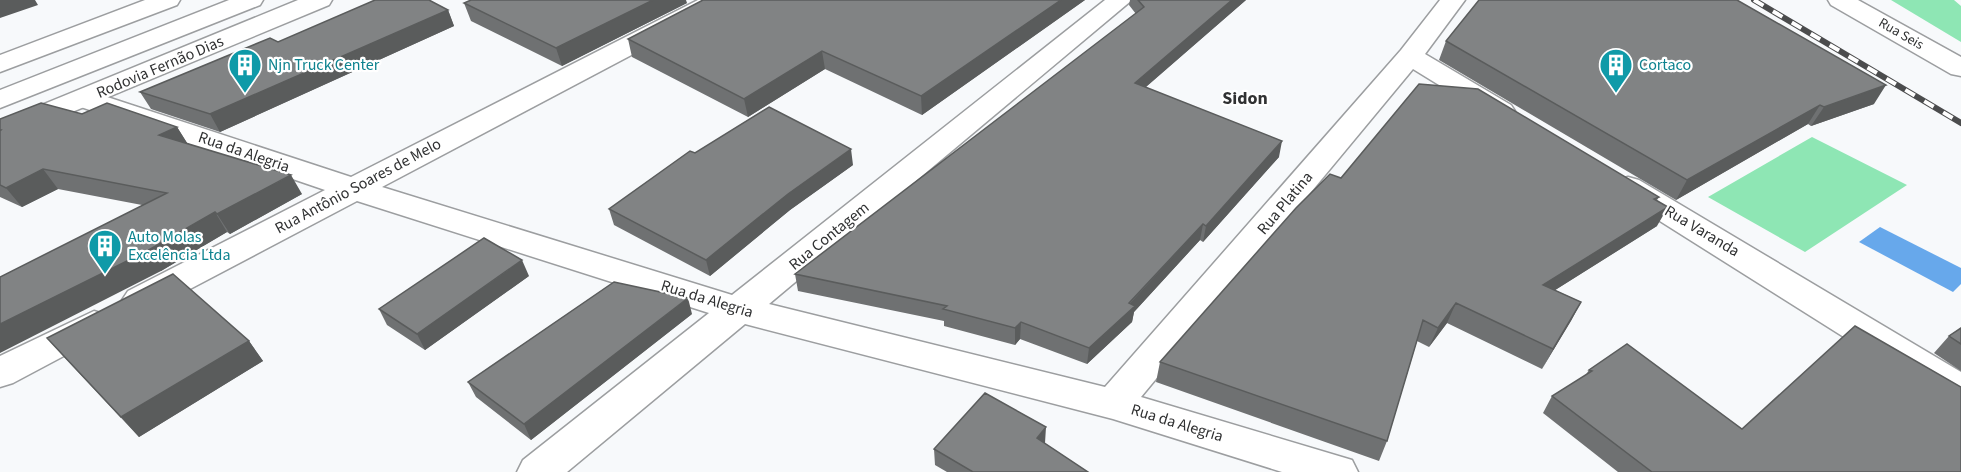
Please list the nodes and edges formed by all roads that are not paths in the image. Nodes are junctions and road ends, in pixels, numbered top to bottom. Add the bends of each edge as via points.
1 (168, 0) edge
2 (251, 0) edge
3 (320, 0) edge
4 (717, 0) edge
5 (1120, 0) edge
6 (1453, 0) edge
7 (1840, 0) edge
8 (1410, 56) junction
9 (0, 64) edge
10 (1961, 68) edge
11 (85, 99) junction
12 (0, 100) edge
13 (1530, 128) edge
14 (0, 133) edge
15 (1600, 170) edge
16 (351, 188) junction
17 (737, 309) junction
18 (0, 373) edge
19 (1961, 392) edge
20 (1113, 404) junction
21 (1331, 471) edge
22 (538, 472) edge

1 - 9 main road
2 - 12 main road, Rodovia Fernão Dias
3 - 11 main road, Rodovia Fernão Dias
4 - 16 main road, Rua Antônio Soares de Melo
5 - 17 main road, Rua Contagem
6 - 8 main road, Rua Platina
7 - 10 main road, Rua Seis
8 - 13 main road
8 - 20 main road, Rua Platina
11 - 14 main road, Rodovia Fernão Dias
11 - 16 main road, Rua da Alegria
15 - 19 main road, Rua Varanda
16 - 17 main road, Rua da Alegria
16 - 18 main road, Rua Antônio Soares de Melo
17 - 20 main road, Rua da Alegria
17 - 22 main road, Rua Contagem
20 - 21 main road, Rua da Alegria

